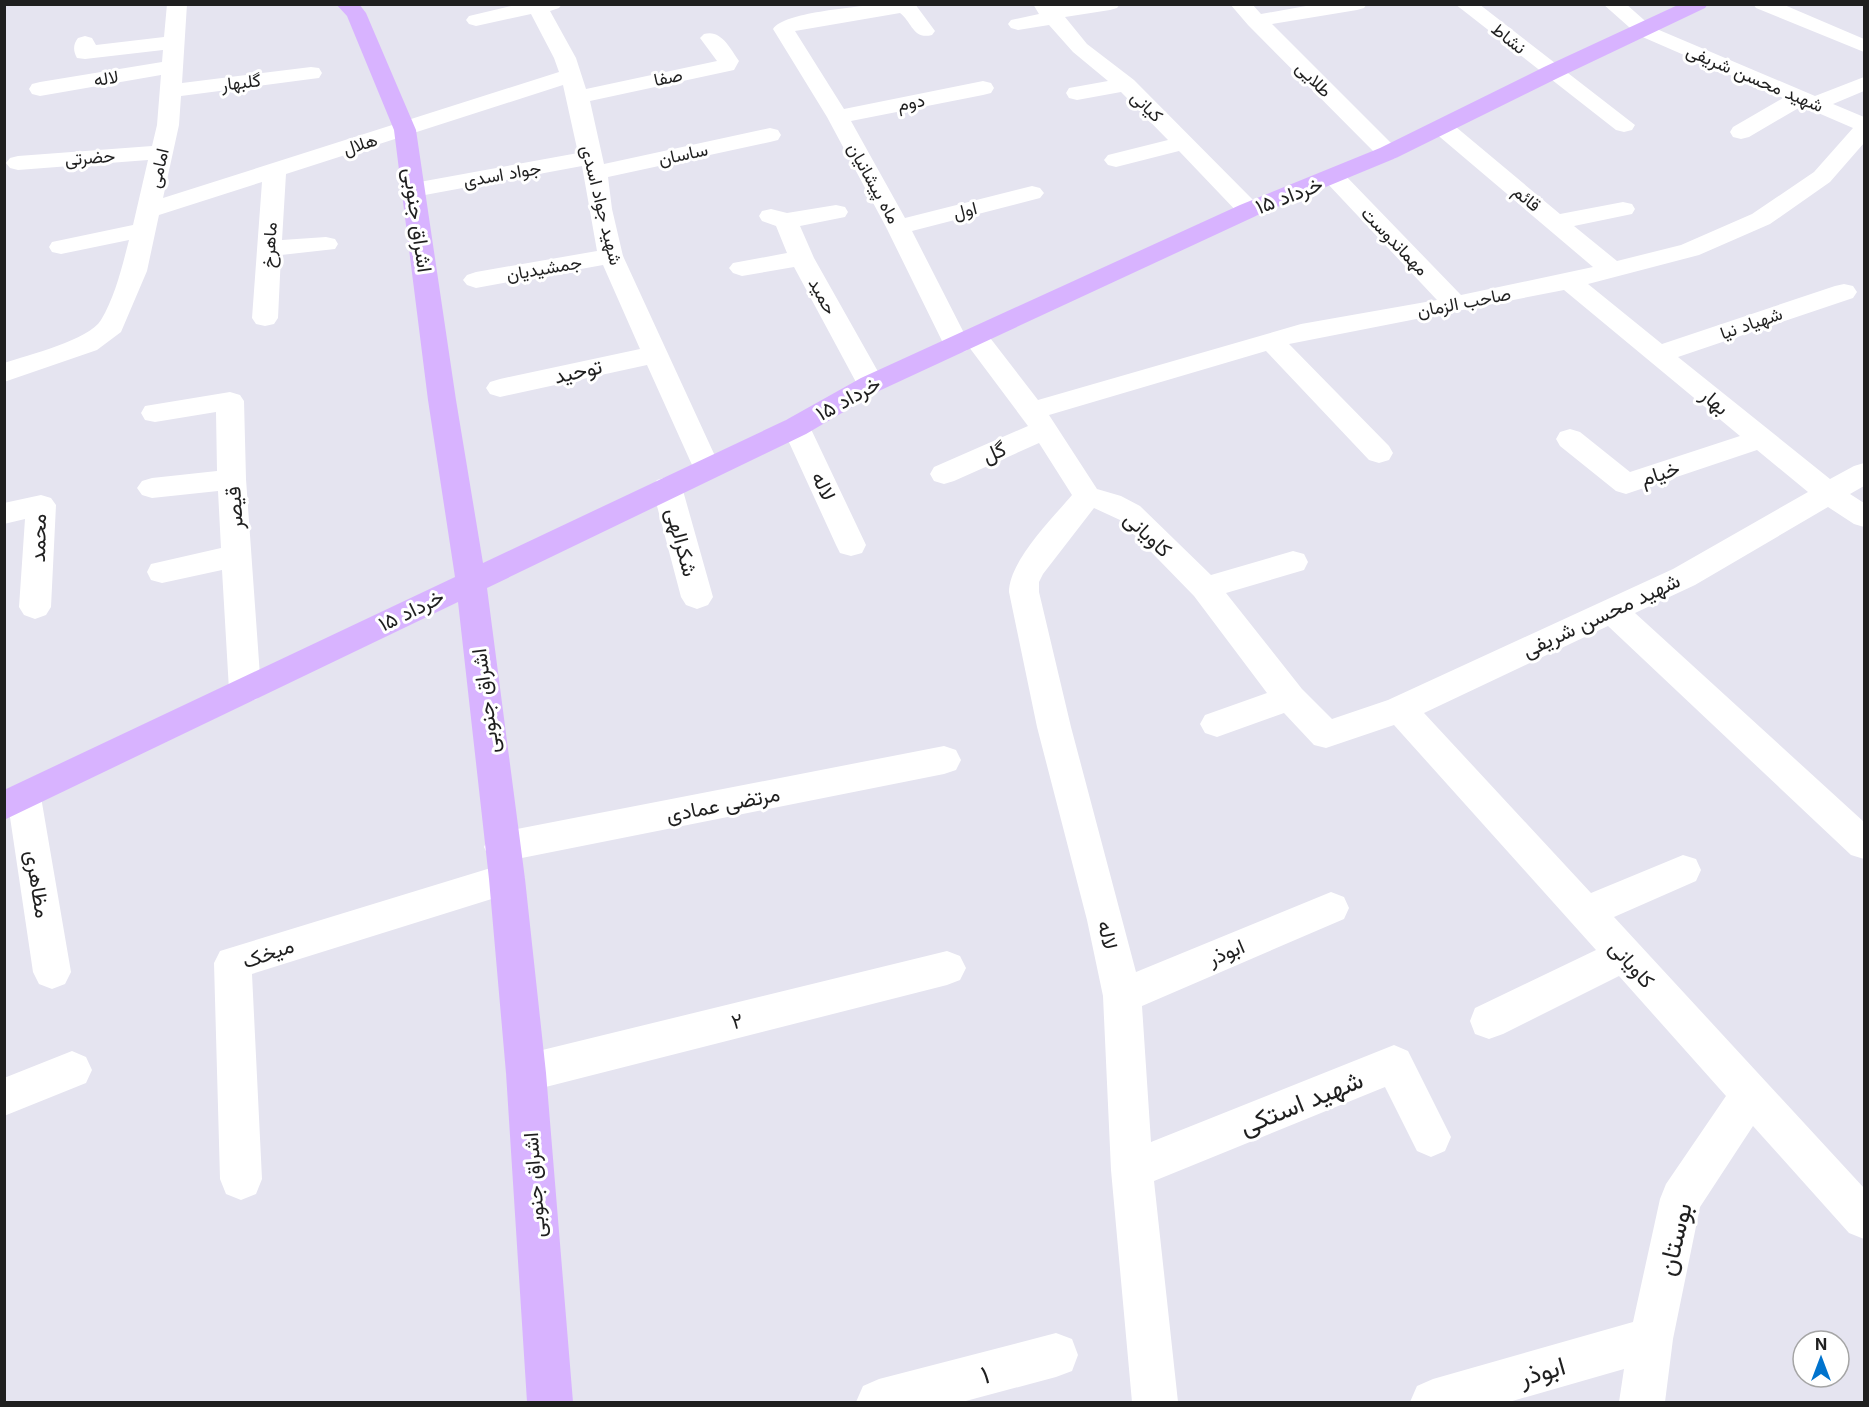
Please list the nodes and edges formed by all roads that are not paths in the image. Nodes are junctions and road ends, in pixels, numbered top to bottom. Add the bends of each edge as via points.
1 (177, 4) edge
2 (1110, 4) edge
3 (1357, 4) edge
4 (1465, 4) edge
5 (1613, 4) edge
6 (1698, 4) edge
7 (1763, 4) edge
8 (542, 6) edge
9 (898, 6) edge
10 (354, 7) edge
11 (1048, 12) edge
12 (1248, 13) edge
13 (476, 20) dead end
14 (1018, 24) dead end
15 (925, 30) dead end
16 (1645, 30) junction
17 (711, 38) dead end
18 (85, 42) dead end
19 (174, 42) junction
20 (1864, 46) edge
21 (172, 67) junction
22 (1552, 72) junction
23 (311, 73) dead end
24 (1864, 82) edge
25 (1126, 85) junction
26 (575, 86) junction
27 (983, 88) dead end
28 (40, 89) dead end
29 (171, 91) junction
30 (1077, 93) dead end
31 (1807, 101) junction
32 (838, 117) junction
33 (1864, 124) edge
34 (1624, 125) dead end
35 (1442, 127) junction
36 (405, 130) junction
37 (1864, 130) edge
38 (1741, 132) dead end
39 (770, 135) dead end
40 (1185, 142) junction
41 (162, 152) junction
42 (1388, 153) junction
43 (1116, 160) dead end
44 (18, 163) dead end
45 (593, 165) junction
46 (274, 172) junction
47 (1334, 177) junction
48 (414, 190) junction
49 (1032, 193) dead end
50 (1623, 209) dead end
51 (1250, 210) junction
52 (836, 212) dead end
53 (146, 220) junction
54 (1555, 222) junction
55 (898, 227) junction
56 (326, 244) dead end
57 (61, 247) dead end
58 (269, 248) junction
59 (611, 256) junction
60 (802, 258) junction
61 (742, 268) dead end
62 (1611, 269) junction
63 (476, 280) dead end
64 (1569, 281) junction
65 (1844, 291) dead end
66 (1455, 304) junction
67 (265, 318) dead end
68 (966, 340) junction
69 (1271, 341) junction
70 (656, 354) junction
71 (1659, 354) junction
72 (4, 373) edge
73 (871, 384) junction
74 (500, 388) dead end
75 (155, 413) dead end
76 (1038, 420) junction
77 (796, 427) junction
78 (1570, 439) dead end
79 (1761, 439) junction
80 (1378, 453) dead end
81 (707, 469) junction
82 (1864, 473) edge
83 (944, 474) dead end
84 (232, 479) junction
85 (152, 488) dead end
86 (668, 488) junction
87 (1829, 495) junction
88 (1087, 496) junction
89 (4, 514) edge
90 (1864, 517) edge
91 (851, 545) dead end
92 (237, 556) junction
93 (1293, 562) dead end
94 (162, 572) dead end
95 (471, 581) junction
96 (1204, 588) junction
97 (697, 597) dead end
98 (35, 607) dead end
99 (1612, 611) junction
100 (245, 690) junction
101 (1290, 698) junction
102 (1400, 709) junction
103 (1217, 724) dead end
104 (1326, 735) joint
105 (944, 760) dead end
106 (14, 801) edge
107 (1864, 844) edge
108 (505, 863) junction
109 (1683, 870) dead end
110 (1331, 908) dead end
111 (1585, 913) junction
112 (1624, 956) junction
113 (947, 968) dead end
114 (52, 972) dead end
115 (1122, 996) junction
116 (1489, 1021) dead end
117 (72, 1070) dead end
118 (526, 1073) junction
119 (1750, 1094) junction
120 (4, 1097) edge
121 (1431, 1137) dead end
122 (1132, 1170) junction
123 (241, 1179) dead end
124 (1864, 1218) edge
125 (1651, 1339) junction
126 (1056, 1354) dead end
127 (550, 1402) edge
128 (879, 1402) edge
129 (1155, 1402) edge
130 (1432, 1402) edge
131 (1642, 1402) edge

1 - 19 street, امامی
2 - 11 street
3 - 12 street
4 - 22 street, نشاط
5 - 16 street
6 - 16 street, ۱۵ خرداد
7 - 20 street
8 - 13 street
8 - 26 street, شهید جواد اسدی
9 - 15 street via 910,10
9 - 32 street, ماه پیشانیان via 783,29
10 - 36 street, اشراق جنوبی
11 - 14 street
11 - 25 street, کیانی via 1080,48
12 - 42 street, طلایی
16 - 22 street, ۱۵ خرداد
16 - 31 street, شهید محسن شریفی
17 - 26 street, صفا via 728,61 726,65
18 - 19 street via 85,53
19 - 21 street, امامی
21 - 28 street, لاله
21 - 29 street, امامی
22 - 34 street, نشاط
22 - 35 street, ۱۵ خرداد
23 - 29 street, گلبهار
24 - 31 street
25 - 30 street
25 - 40 street, کیانی
26 - 36 street, هلال
26 - 45 street, شهید جواد اسدی
27 - 32 street, دوم
29 - 41 street, امامی
31 - 33 street, شهید محسن شریفی
31 - 38 street
32 - 55 street, ماه پیشانیان
35 - 42 street, ۱۵ خرداد
35 - 54 street, قائم
36 - 46 street, هلال
36 - 48 street, اشراق جنوبی
37 - 62 street, صاحب الزمان via 1822,177 1761,219 1690,250
39 - 45 street, ساسان
40 - 43 street
40 - 51 street, کیانی
41 - 44 street, حضرتی
41 - 53 street, امامی
42 - 47 street, ۱۵ خرداد
45 - 48 street, جواد اسدی
45 - 59 street, شهید جواد اسدی
46 - 53 street, هلال
46 - 58 street, ماهرخ
47 - 51 street, ۱۵ خرداد
47 - 66 street, مهماندوست
48 - 95 street, اشراق جنوبی
49 - 55 street, اول
50 - 54 street
51 - 68 street, ۱۵ خرداد
52 - 60 street, حمید via 779,218
53 - 57 street, هلال
53 - 72 street, امامی via 134,271 111,326 88,344
54 - 62 street, قائم
55 - 68 street, ماه پیشانیان
56 - 58 street
58 - 67 street, ماهرخ
59 - 63 street, جمشیدیان
59 - 70 street, شهید جواد اسدی
60 - 61 street
60 - 73 street, حمید
62 - 64 street, صاحب الزمان
64 - 66 street, صاحب الزمان
64 - 71 street, بهار
65 - 71 street, شهیاد نیا
66 - 69 street, صاحب الزمان
68 - 73 street, ۱۵ خرداد
68 - 76 street
69 - 76 street, صاحب الزمان
69 - 80 street
70 - 74 street, توحید
70 - 81 street, شهید جواد اسدی
71 - 79 street, بهار
73 - 77 street, ۱۵ خرداد
75 - 84 street, قیصر via 230,401
76 - 83 street, گل
76 - 88 street
77 - 81 street, ۱۵ خرداد
77 - 91 street, لاله
78 - 79 street, خیام via 1626,484
79 - 87 street, بهار
81 - 86 street, ۱۵ خرداد
82 - 87 street, شهید محسن شریفی
84 - 85 street
84 - 92 street, قیصر
86 - 95 street, ۱۵ خرداد
86 - 97 street, شکرالهی
87 - 90 street, بهار
87 - 99 street, شهید محسن شریفی via 1684,577
88 - 96 street, کاویانی via 1130,513
88 - 115 street, لاله via 1030,569 1024,592
89 - 98 street, محمد via 41,505
92 - 94 street
92 - 100 street, قیصر
93 - 96 street
95 - 100 street, ۱۵ خرداد
95 - 108 street, اشراق جنوبی
96 - 101 street, کاویانی
99 - 102 street, شهید محسن شریفی
99 - 107 street
100 - 106 street, ۱۵ خرداد
101 - 103 street
101 - 104 street, کاویانی
102 - 104 street, شهید محسن شریفی
102 - 111 street, کاویانی
105 - 108 street, مرتضی عمادی
106 - 114 street, مظاهری
108 - 118 street, اشراق جنوبی
108 - 123 street, میخک via 233,963
109 - 111 street
110 - 115 street, ابوذر
111 - 112 street, کاویانی
112 - 116 street
112 - 119 street, کاویانی
113 - 118 street, ۲
115 - 122 street, لاله
117 - 120 street
118 - 127 street, اشراق جنوبی
119 - 124 street, کاویانی
119 - 125 street, بوستان via 1681,1199
121 - 122 street, شهید استکی via 1394,1064
122 - 129 street, لاله
125 - 130 street, ابوذر
125 - 131 street, بوستان
126 - 128 street, ۱

